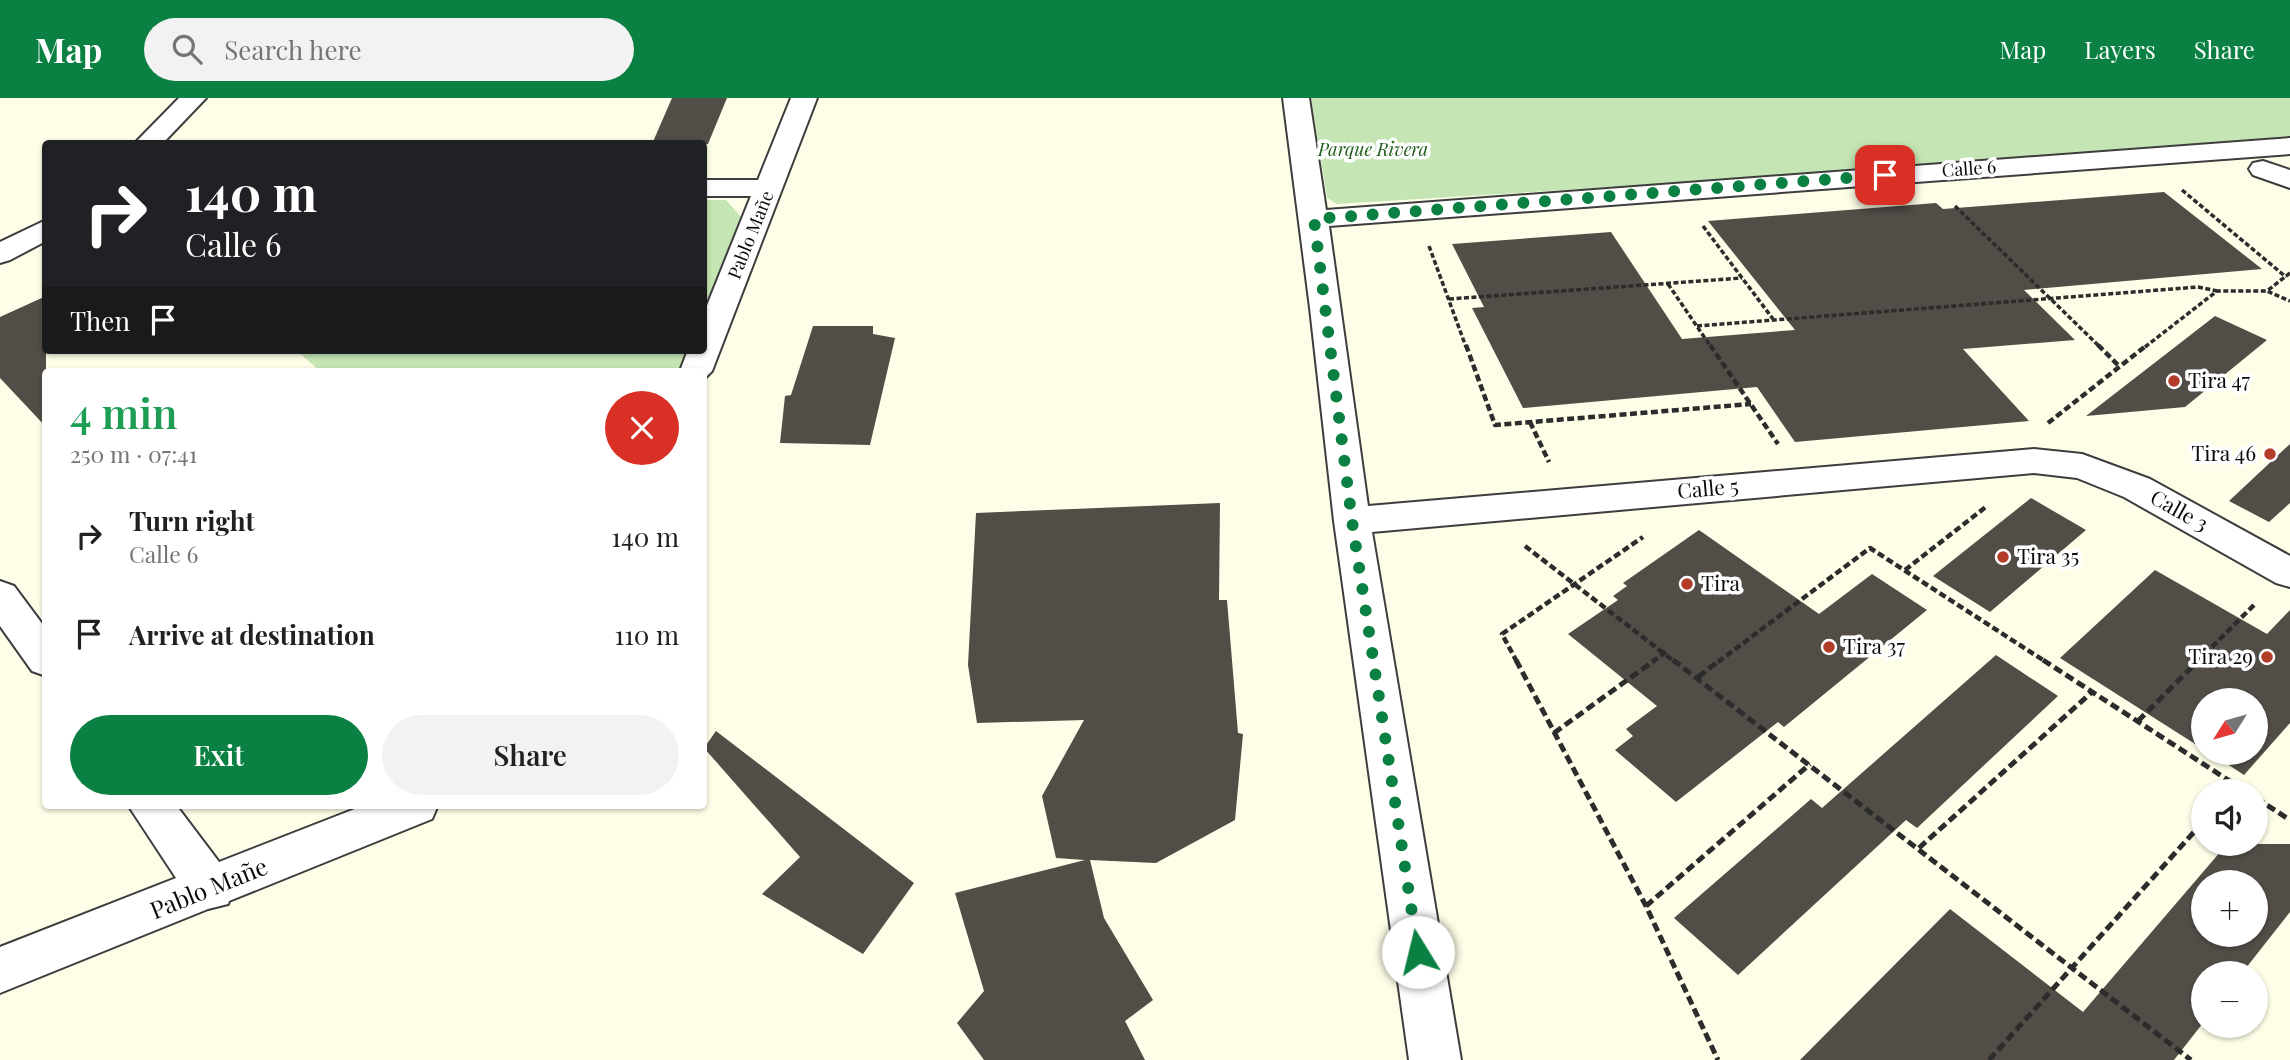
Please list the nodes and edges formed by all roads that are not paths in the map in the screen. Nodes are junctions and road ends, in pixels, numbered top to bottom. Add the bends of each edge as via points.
1 (193, 98) edge
2 (804, 98) edge
3 (1296, 98) edge
4 (151, 140) edge
5 (2290, 146) edge
6 (2263, 169) dead end
7 (2290, 180) edge
8 (707, 188) edge
9 (769, 188) junction
10 (1314, 219) junction
11 (42, 231) edge
12 (0, 254) edge
13 (707, 343) edge
14 (2064, 462) joint
15 (1352, 521) junction
16 (2289, 572) edge
17 (0, 596) edge
18 (42, 654) edge
19 (153, 809) edge
20 (406, 809) edge
21 (211, 889) junction
22 (0, 970) edge
23 (1435, 1060) edge

1 - 4 street
2 - 9 street, Pablo Mañe
3 - 10 street
5 - 10 street, Calle 6
6 - 7 street
8 - 9 street
9 - 13 street, Pablo Mañe
10 - 15 street
11 - 12 street
14 - 15 street, Calle 5 via 2008,463
14 - 16 street, Calle 3 via 2137,488
15 - 23 street
17 - 18 street
19 - 21 street
20 - 21 street, Pablo Mañe
21 - 22 street, Pablo Mañe

